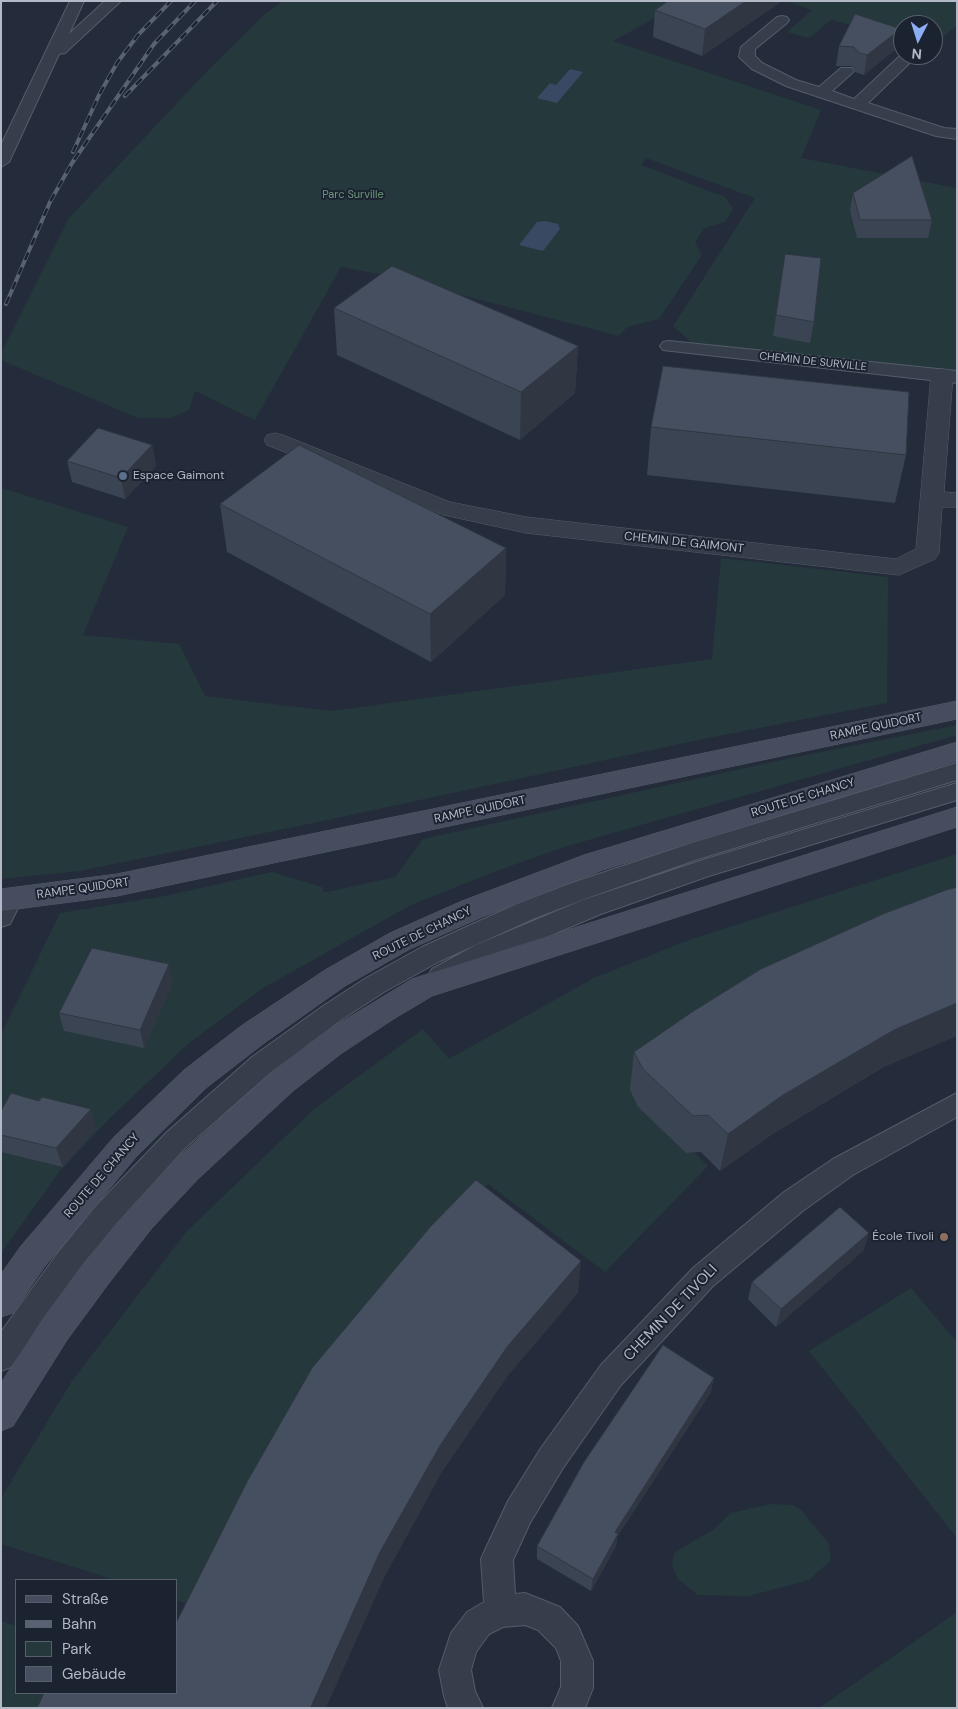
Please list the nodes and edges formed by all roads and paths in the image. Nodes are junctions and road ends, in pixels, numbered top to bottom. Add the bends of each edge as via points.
1 (78, 1) edge
2 (114, 1) edge
3 (782, 20) dead end
4 (53, 57) junction
5 (899, 65) edge
6 (846, 71) dead end
7 (821, 93) junction
8 (857, 104) junction
9 (957, 134) edge
10 (1, 162) edge
11 (669, 346) dead end
12 (949, 376) edge
13 (274, 440) dead end
14 (932, 499) junction
15 (957, 500) edge
16 (957, 710) edge
17 (957, 751) edge
18 (957, 772) edge
19 (957, 791) edge
20 (957, 817) edge
21 (5, 905) edge
22 (422, 987) junction
23 (957, 1104) edge
24 (1, 1302) edge
25 (1, 1357) edge
26 (1, 1414) edge
27 (500, 1611) junction
28 (467, 1708) edge
29 (568, 1708) edge

1 - 4 lane
2 - 4 lane
3 - 7 lane via 754,40 748,47 747,57 768,73
4 - 10 lane
5 - 8 lane
6 - 7 lane
7 - 8 lane
8 - 9 lane via 942,133
11 - 12 lane, CHEMIN DE SURVILLE
12 - 14 street, CHEMIN DE GAIMONT
13 - 14 street, CHEMIN DE GAIMONT via 444,508 526,525 899,567 927,553
14 - 15 street
16 - 21 main road, RAMPE QUIDORT via 117,885
17 - 24 main road, ROUTE DE CHANCY via 594,862 400,941 335,978 202,1074 125,1147 33,1256
18 - 25 lane via 692,852 589,887 431,954 375,985 261,1065 176,1140 72,1256
19 - 22 lane via 703,869 592,907 485,952
20 - 22 main road
22 - 26 main road via 331,1044 282,1082 187,1169 97,1272 55,1329
23 - 27 lane, CHEMIN DE TIVOLI via 843,1167 794,1201 703,1277 611,1375 552,1458 519,1512 497,1559
27 - 28 lane via 478,1623 462,1644 455,1670 460,1696
27 - 29 lane via 524,1609 549,1618 567,1637 577,1661 577,1688

